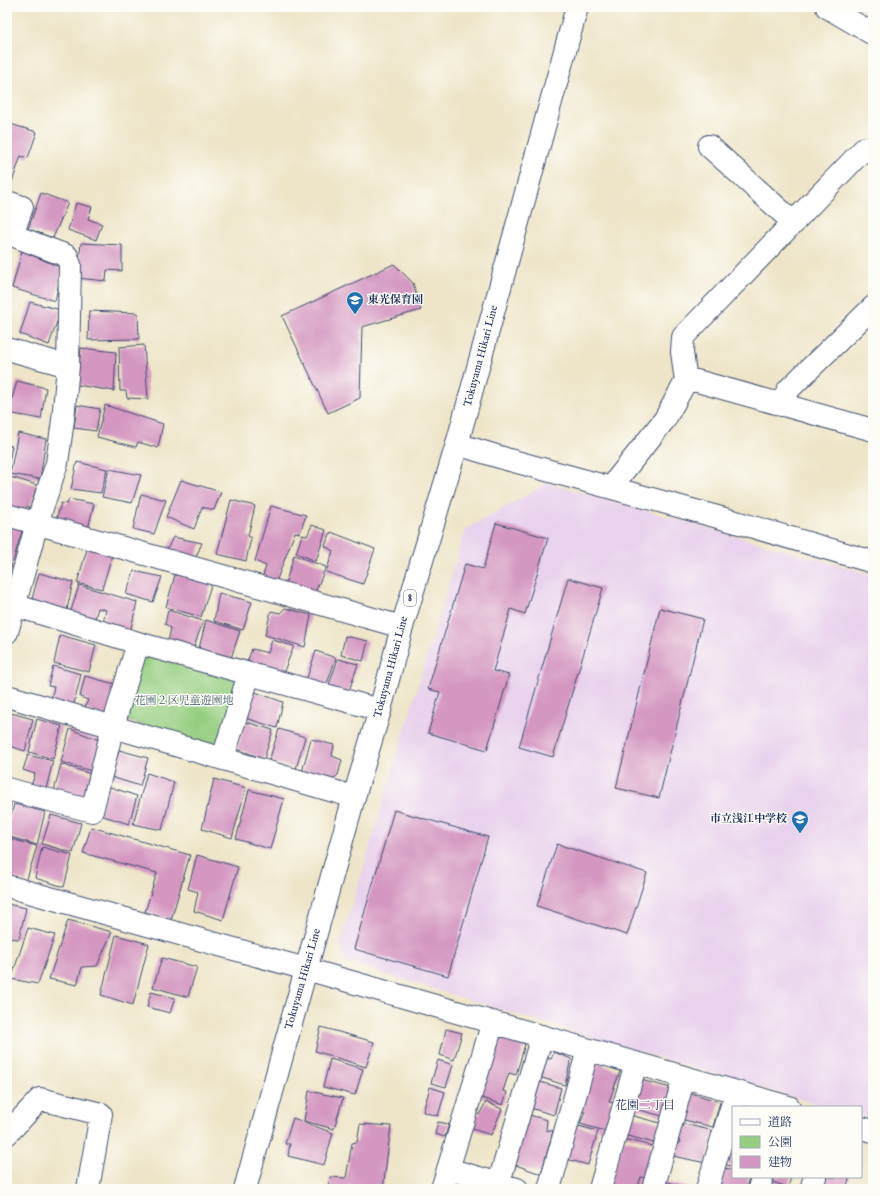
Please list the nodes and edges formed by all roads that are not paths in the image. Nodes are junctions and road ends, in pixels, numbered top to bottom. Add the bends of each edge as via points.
1 (577, 7) edge
2 (827, 7) edge
3 (873, 34) edge
4 (709, 146) dead end
5 (873, 152) edge
6 (7, 202) edge
7 (794, 223) junction
8 (873, 307) edge
9 (7, 349) edge
10 (68, 366) junction
11 (686, 380) junction
12 (782, 405) junction
13 (873, 430) edge
14 (457, 444) junction
15 (616, 489) junction
16 (7, 515) edge
17 (38, 523) junction
18 (873, 562) edge
19 (11, 604) edge
20 (402, 627) junction
21 (7, 632) edge
22 (138, 643) junction
23 (249, 674) junction
24 (7, 696) edge
25 (380, 710) junction
26 (113, 726) junction
27 (223, 758) junction
28 (7, 790) edge
29 (354, 797) junction
30 (7, 886) edge
31 (306, 968) junction
32 (493, 1022) junction
33 (542, 1036) junction
34 (588, 1050) junction
35 (636, 1063) junction
36 (684, 1077) junction
37 (736, 1092) junction
38 (784, 1106) edge
39 (862, 1128) edge
40 (873, 1131) edge
41 (7, 1134) edge
42 (762, 1178) edge
43 (815, 1178) edge
44 (445, 1179) edge
45 (504, 1187) edge
46 (88, 1189) edge
47 (245, 1189) edge
48 (549, 1189) edge
49 (600, 1189) edge
50 (653, 1189) edge
51 (708, 1189) edge
52 (759, 1189) edge
53 (811, 1189) edge

1 - 14 street, Tokuyama Hikari Line / 8
2 - 3 street
4 - 7 street
5 - 7 street via 865,148
6 - 10 street via 22,207 12,235 67,256 70,265
7 - 11 street via 683,337 682,352
8 - 12 street via 788,390
9 - 10 street
10 - 17 street via 57,462
11 - 12 street
11 - 15 street via 665,419 618,478
12 - 13 street
14 - 15 street
14 - 20 street, Tokuyama Hikari Line / 8
15 - 18 street
16 - 17 street
17 - 19 street
17 - 20 street
19 - 21 street
19 - 22 street
20 - 25 street, Tokuyama Hikari Line / 8
22 - 23 street
22 - 26 street
23 - 25 street
23 - 27 street
24 - 26 street
25 - 29 street, Tokuyama Hikari Line / 8
26 - 27 street
26 - 28 street via 92,811
27 - 29 street
29 - 31 street, Tokuyama Hikari Line / 8
30 - 31 street
31 - 32 street
31 - 47 street, Tokuyama Hikari Line / 8
32 - 33 street
32 - 44 street
33 - 34 street
33 - 45 street
34 - 35 street
34 - 48 street
35 - 36 street
35 - 49 street
36 - 37 street
36 - 50 street
37 - 38 street
37 - 51 street
39 - 40 street
41 - 46 street via 40,1099 101,1114
42 - 52 street
43 - 53 street
44 - 45 street

